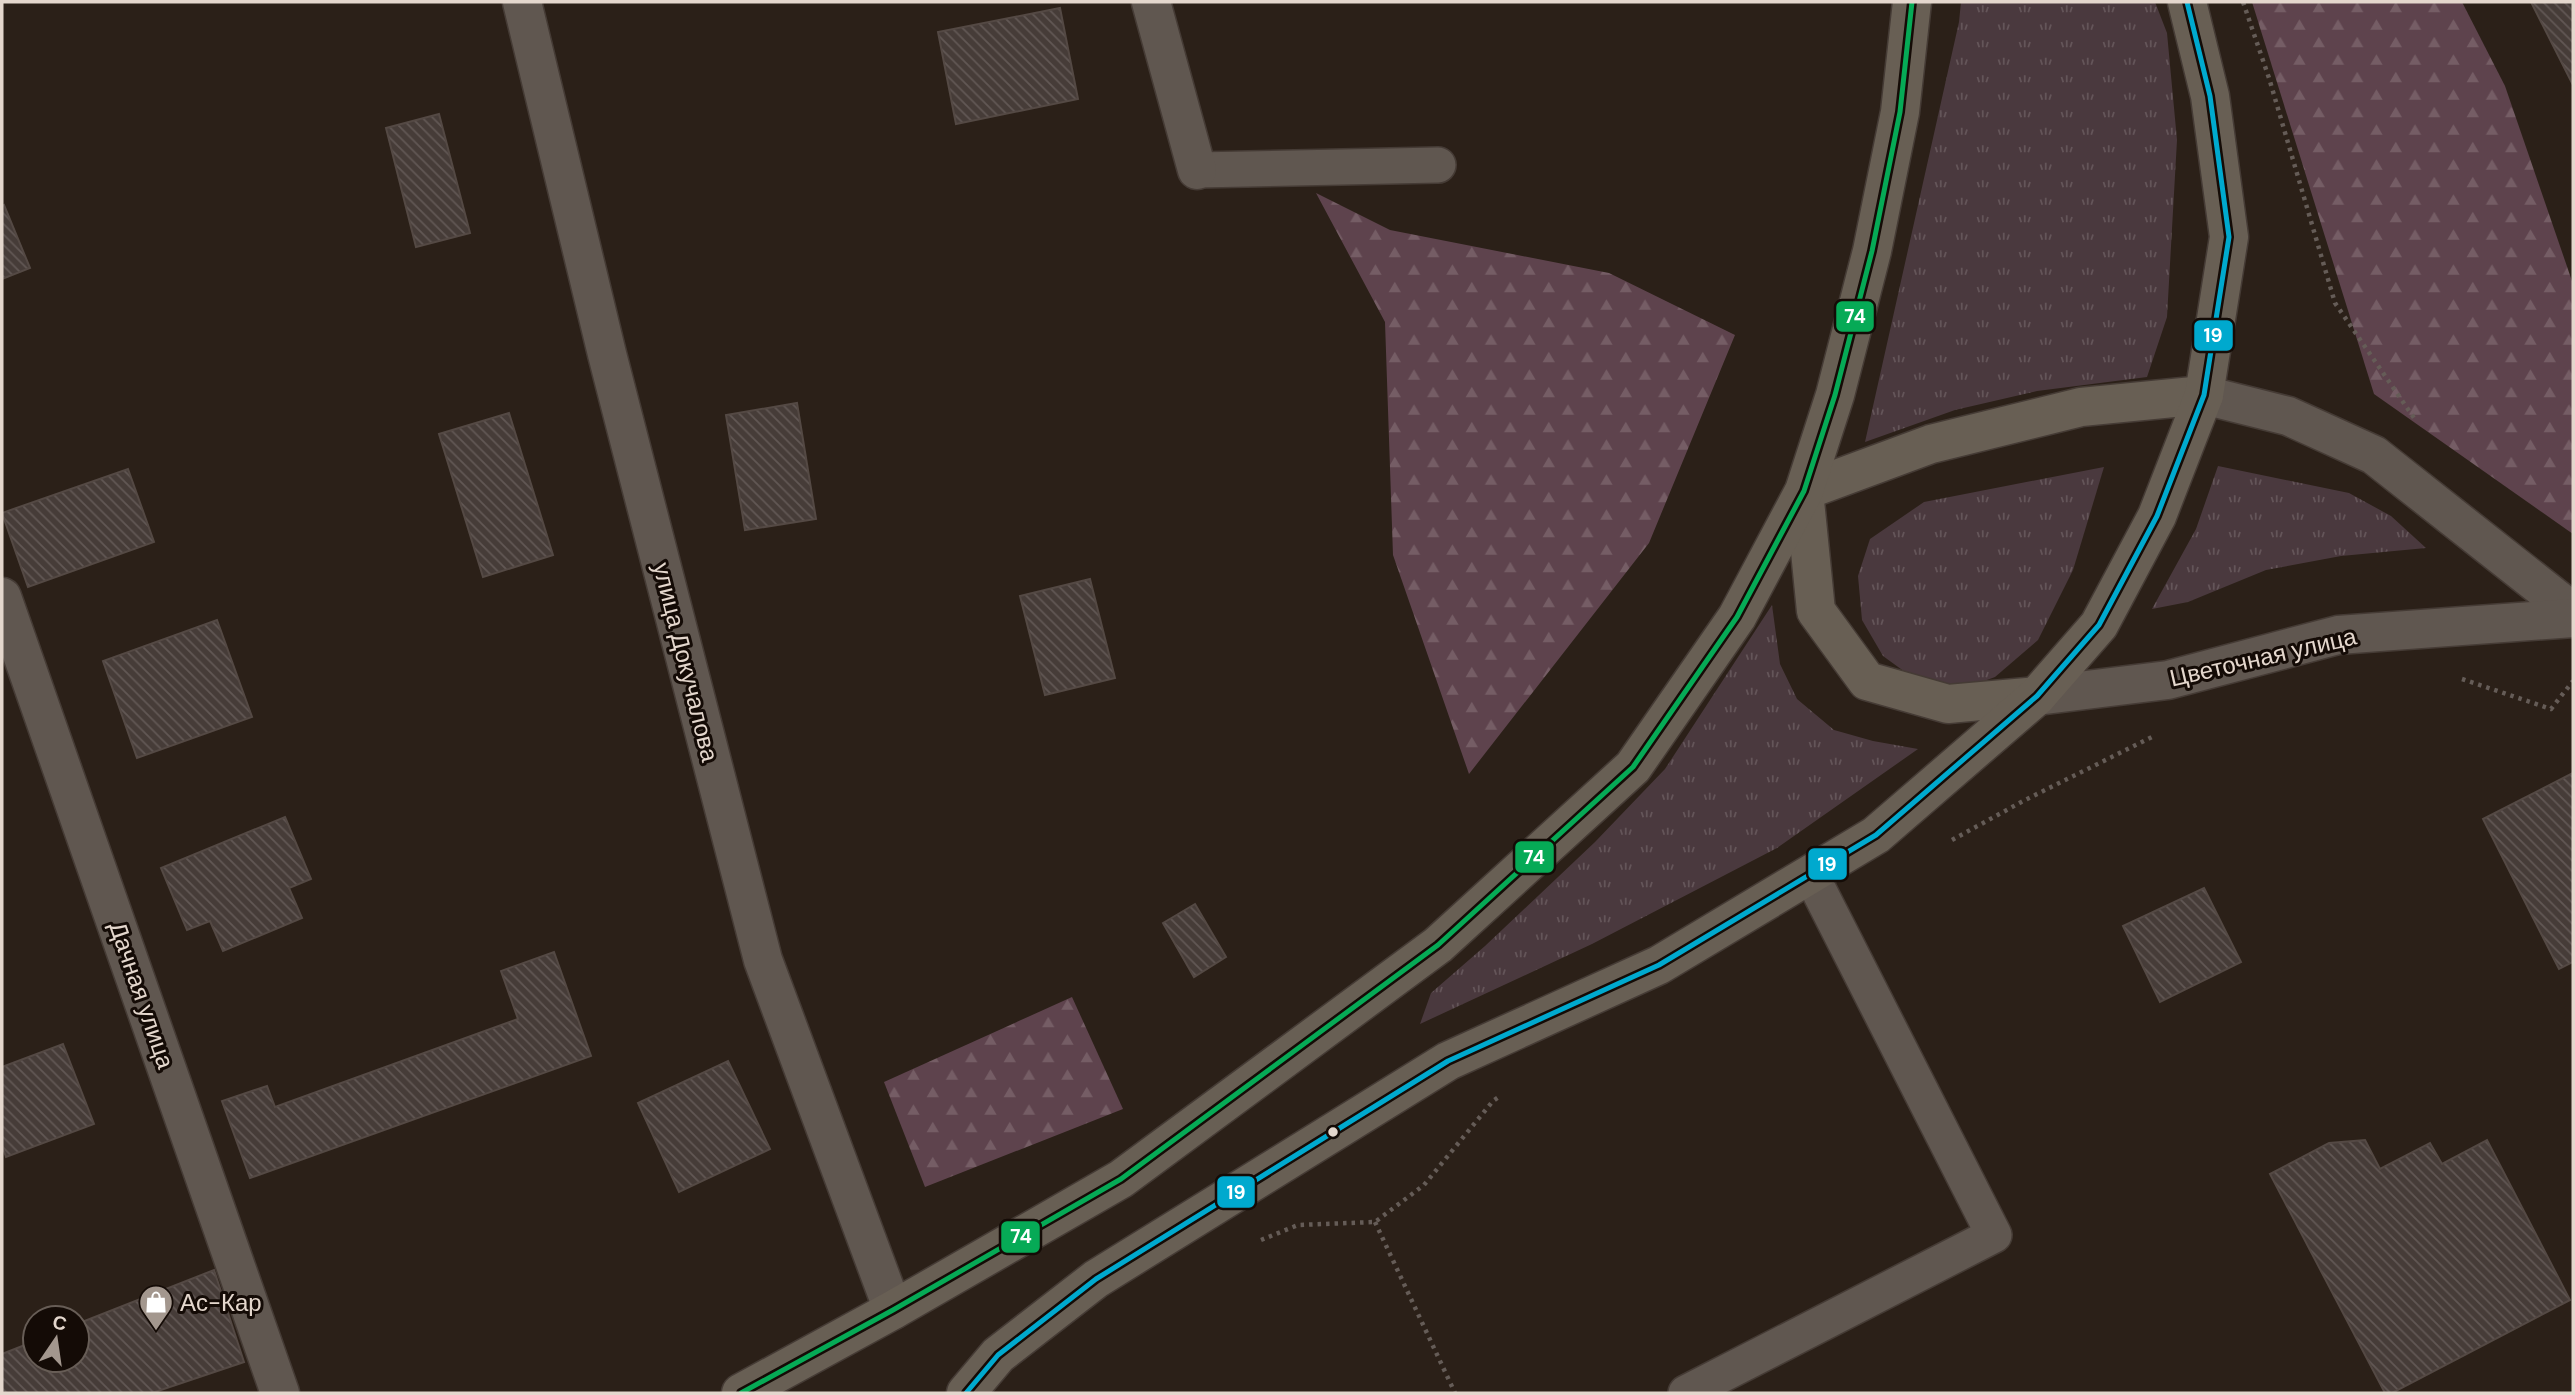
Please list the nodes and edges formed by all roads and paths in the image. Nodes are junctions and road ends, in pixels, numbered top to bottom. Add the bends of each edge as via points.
1 (522, 2) edge
2 (1151, 2) edge
3 (1912, 2) edge
4 (2188, 2) edge
5 (2243, 2) edge
6 (1438, 165) dead end
7 (1198, 170) joint
8 (2204, 395) junction
9 (2416, 422) dead end
10 (1804, 491) junction
11 (2, 597) edge
12 (2573, 612) edge
13 (2573, 618) edge
14 (2455, 677) dead end
15 (2573, 681) edge
16 (2037, 696) junction
17 (2161, 733) dead end
18 (1944, 844) dead end
19 (1811, 875) junction
20 (1503, 1094) dead end
21 (893, 1310) junction
22 (280, 1393) edge
23 (741, 1393) edge
24 (966, 1393) edge
25 (1455, 1393) edge
26 (1686, 1393) edge

1 - 21 street, улица Докучалова via 610,368 763,960
2 - 7 street
3 - 10 main road via 1900,111 1872,251 1835,395
4 - 8 main road via 2210,96 2230,237
5 - 9 path via 2335,303
6 - 7 lane
8 - 10 main road via 2081,407 1931,444
8 - 12 street via 2288,416 2374,455
8 - 16 main road via 2157,516 2099,625
10 - 16 main road via 1816,611 1867,681 1948,704
10 - 21 main road via 1737,617 1633,767 1449,936 1121,1179
11 - 22 street, Дачная улица
13 - 16 street, Цветочная улица via 2338,635 2168,681
14 - 15 path via 2551,709
16 - 19 main road via 1876,835
17 - 18 path
19 - 24 main road via 1659,965 1448,1061 1096,1279 998,1354
19 - 26 lane via 1994,1234
20 - 25 path via 1424,1185 1375,1222
21 - 23 main road

